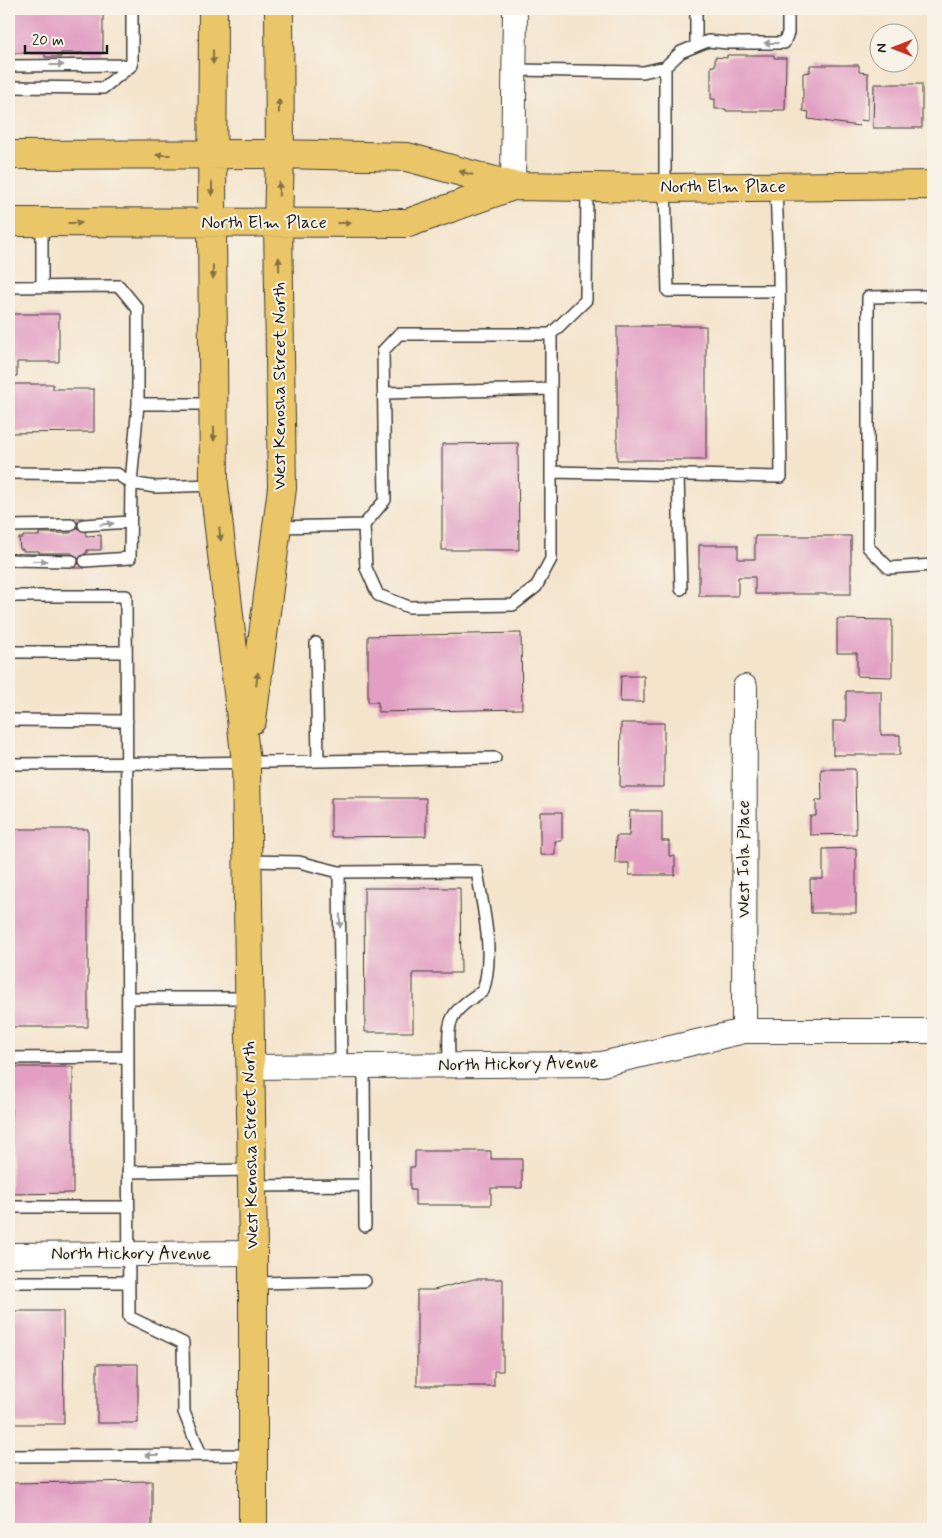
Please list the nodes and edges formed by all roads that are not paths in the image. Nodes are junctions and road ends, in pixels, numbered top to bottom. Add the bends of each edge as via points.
1 (132, 9) edge
2 (213, 9) edge
3 (279, 9) edge
4 (515, 9) edge
5 (696, 9) edge
6 (788, 9) edge
7 (696, 45) junction
8 (132, 65) junction
9 (9, 66) edge
10 (666, 67) junction
11 (514, 70) junction
12 (9, 87) edge
13 (280, 154) junction
14 (9, 155) edge
15 (212, 155) junction
16 (933, 185) edge
17 (513, 186) junction
18 (587, 186) junction
19 (776, 187) junction
20 (665, 188) junction
21 (9, 222) edge
22 (42, 223) junction
23 (212, 223) junction
24 (278, 223) junction
25 (42, 286) junction
26 (9, 287) edge
27 (779, 291) junction
28 (933, 296) edge
29 (551, 334) junction
30 (551, 389) junction
31 (384, 393) junction
32 (138, 404) junction
33 (214, 404) junction
34 (551, 472) junction
35 (9, 473) edge
36 (678, 475) junction
37 (131, 482) junction
38 (214, 485) junction
39 (130, 522) junction
40 (71, 525) dead end
41 (84, 525) dead end
42 (364, 525) junction
43 (9, 526) edge
44 (277, 527) junction
45 (9, 560) edge
46 (72, 561) dead end
47 (85, 561) dead end
48 (933, 565) edge
49 (681, 589) dead end
50 (9, 596) edge
51 (316, 643) dead end
52 (9, 652) edge
53 (126, 652) junction
54 (744, 687) dead end
55 (9, 720) edge
56 (127, 721) junction
57 (495, 758) dead end
58 (318, 761) junction
59 (246, 762) junction
60 (9, 764) edge
61 (127, 764) junction
62 (248, 861) junction
63 (339, 872) junction
64 (128, 998) junction
65 (249, 998) junction
66 (744, 1031) junction
67 (933, 1031) edge
68 (128, 1057) junction
69 (9, 1058) edge
70 (449, 1066) junction
71 (353, 1067) junction
72 (249, 1068) junction
73 (128, 1172) junction
74 (251, 1178) junction
75 (365, 1185) junction
76 (9, 1207) edge
77 (128, 1208) junction
78 (365, 1226) dead end
79 (253, 1253) junction
80 (128, 1254) junction
81 (9, 1255) edge
82 (365, 1281) dead end
83 (9, 1282) edge
84 (128, 1282) junction
85 (253, 1282) junction
86 (201, 1455) junction
87 (253, 1455) junction
88 (9, 1456) edge
89 (253, 1529) edge

1 - 8 lane
2 -> 15 main road, West Kenosha Street North
13 -> 3 main road, West Kenosha Street North
4 - 11 street
5 - 7 lane
6 -> 7 lane via 788,33 784,44 708,41
7 - 10 lane via 681,52
9 -> 8 lane
8 - 12 lane via 103,88
10 - 11 lane via 643,72
10 - 20 lane
11 - 17 street
13 - 15 main road, North Elm Place
17 -> 13 main road, North Elm Place via 407,157
24 -> 13 main road, West Kenosha Street North
15 -> 14 main road, North Elm Place
15 -> 23 main road, West Kenosha Street North
16 - 19 main road, North Elm Place
17 - 18 main road, North Elm Place
24 -> 17 main road, North Elm Place via 408,223
18 - 20 main road, North Elm Place
18 - 29 lane via 586,300
19 - 20 main road, North Elm Place
19 - 27 lane
20 - 27 lane via 668,291
21 - 22 main road, North Elm Place
22 -> 23 main road, North Elm Place
22 - 25 lane
23 - 24 main road, North Elm Place
23 -> 33 main road, West Kenosha Street North
44 -> 24 main road, West Kenosha Street North via 282,488
25 - 26 lane
25 - 32 lane via 119,286 138,308
27 - 36 lane via 781,477
28 - 48 lane via 868,297 868,547 889,568
29 - 30 lane
29 - 31 lane via 399,334 383,351
30 - 31 lane
30 - 34 lane
31 - 42 lane via 385,500
32 - 33 lane
32 - 37 lane
33 -> 38 main road, West Kenosha Street North
34 - 36 lane
34 - 42 lane via 552,559 536,587 513,605 409,607 378,594 366,568
35 - 37 lane via 117,474
36 - 49 lane
37 - 38 lane via 155,487
37 - 39 lane
38 -> 59 main road, West Kenosha Street North
41 -> 39 lane
39 - 47 lane via 130,558
40 - 43 lane
42 - 44 lane
59 -> 44 main road, West Kenosha Street North
45 -> 46 lane
50 - 53 lane via 126,596
51 - 58 lane
52 - 53 lane
53 - 56 lane
54 - 66 street, West Iola Place
55 - 56 lane
56 - 61 lane
57 - 58 lane
58 - 59 lane
59 - 61 lane
59 - 62 main road, West Kenosha Street North
60 - 61 lane
61 - 64 lane
62 - 63 lane via 299,862
62 - 65 main road, West Kenosha Street North
63 - 70 lane via 477,871 488,951 487,979 483,991 456,1010 449,1023
63 -> 71 lane
64 - 65 lane
64 - 68 lane
65 - 72 main road, West Kenosha Street North
66 - 67 street, North Hickory Avenue
66 - 70 street, North Hickory Avenue via 602,1064
68 - 69 lane
68 - 73 lane
70 - 71 street, North Hickory Avenue
71 - 72 street, North Hickory Avenue
71 - 75 lane
72 - 74 main road, West Kenosha Street North
73 - 74 lane
73 - 77 lane
74 - 75 lane
74 - 79 main road, West Kenosha Street North
75 - 78 lane
76 - 77 lane
77 - 80 lane
79 - 80 street, North Hickory Avenue
79 - 85 main road, West Kenosha Street North
80 - 81 street, North Hickory Avenue
80 - 84 lane
82 - 85 lane
83 - 84 lane
84 - 86 lane via 129,1317 183,1343 184,1412
85 - 87 main road, West Kenosha Street North
86 - 87 lane
86 -> 88 lane
87 - 89 main road, West Kenosha Street North

